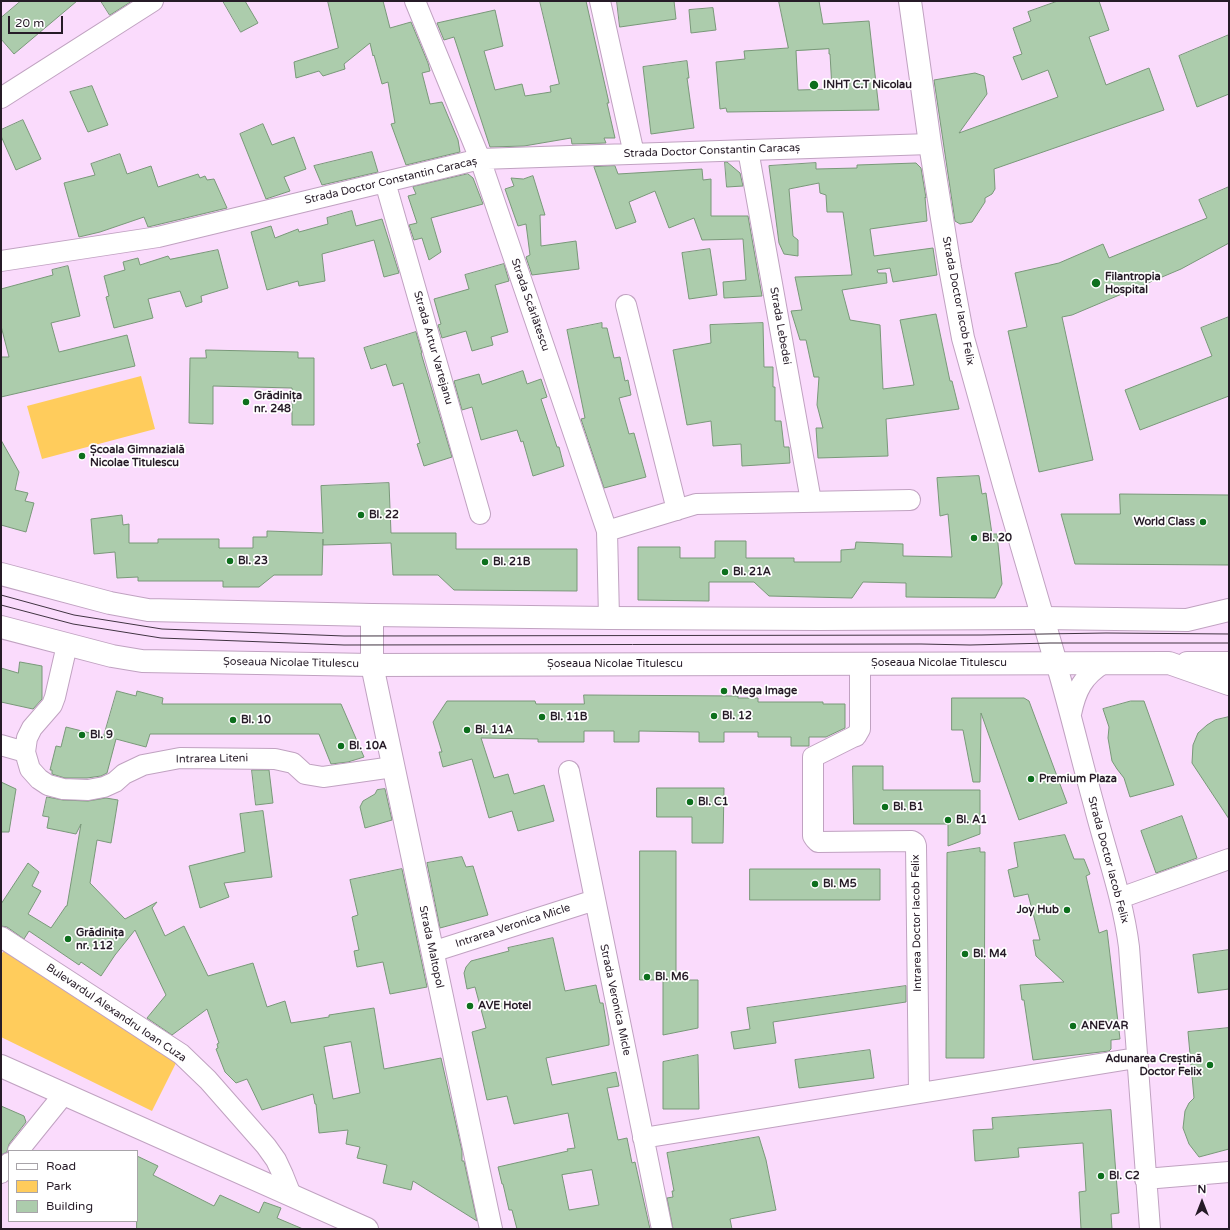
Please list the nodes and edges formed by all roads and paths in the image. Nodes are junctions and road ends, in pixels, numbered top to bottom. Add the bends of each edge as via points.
1 (153, 1) edge
2 (416, 1) edge
3 (600, 1) edge
4 (910, 1) edge
5 (1, 98) edge
6 (930, 144) junction
7 (748, 150) junction
8 (634, 154) junction
9 (480, 159) junction
10 (385, 182) junction
11 (1, 261) edge
12 (626, 305) dead end
13 (910, 500) dead end
14 (811, 501) junction
15 (677, 510) junction
16 (480, 514) dead end
17 (607, 531) junction
18 (1, 574) edge
19 (1229, 610) edge
20 (372, 615) junction
21 (609, 618) junction
22 (1043, 618) junction
23 (1187, 620) junction
24 (1229, 620) edge
25 (1, 627) edge
26 (67, 645) junction
27 (1056, 663) junction
28 (1104, 663) junction
29 (1169, 663) junction
30 (1229, 663) edge
31 (860, 664) junction
32 (372, 665) junction
33 (1229, 684) edge
34 (1071, 714) junction
35 (1, 745) edge
36 (25, 752) junction
37 (393, 767) junction
38 (568, 771) dead end
39 (1229, 859) edge
40 (1120, 898) junction
41 (595, 900) junction
42 (1, 937) edge
43 (432, 952) junction
44 (1136, 1058) junction
45 (1, 1066) edge
46 (919, 1093) junction
47 (64, 1094) junction
48 (643, 1138) junction
49 (19, 1150) edge
50 (8, 1164) edge
51 (1229, 1172) edge
52 (1, 1173) edge
53 (1145, 1179) junction
54 (291, 1195) junction
55 (367, 1229) edge
56 (491, 1229) edge
57 (662, 1229) edge
58 (1150, 1229) edge

1 - 5 street
2 - 9 street, Strada Scărlătescu
3 - 8 street
4 - 6 main road, Strada Doctor Iacob Felix
6 - 7 street, Strada Doctor Constantin Caracaș
6 - 22 main road, Strada Doctor Iacob Felix via 963,338
7 - 8 street, Strada Doctor Constantin Caracaș
7 - 14 street, Strada Lebedei
8 - 9 street, Strada Doctor Constantin Caracaș
9 - 10 street, Strada Doctor Constantin Caracaș
9 - 17 street, Strada Scărlătescu
10 - 11 street, Strada Doctor Constantin Caracaș via 158,237
10 - 16 street, Strada Artur Vartejanu
12 - 15 street
13 - 14 street
14 - 15 street via 696,504
15 - 17 street
17 - 21 street, Strada Scărlătescu
18 - 20 main road via 110,603 148,610
19 - 23 main road
20 - 21 main road
20 - 32 main road, Strada Maltopol
21 - 22 main road
22 - 23 main road
22 - 27 main road, Strada Doctor Iacob Felix
23 - 24 main road
25 - 26 main road, Șoseaua Nicolae Titulescu
26 - 32 main road, Șoseaua Nicolae Titulescu via 142,661
26 - 36 street via 56,697 32,728
27 - 28 main road, Șoseaua Nicolae Titulescu
27 - 31 main road, Șoseaua Nicolae Titulescu
27 - 34 street, Strada Doctor Iacob Felix
28 - 29 main road, Șoseaua Nicolae Titulescu
28 - 34 street via 1084,680 1076,695
29 - 30 main road
29 - 33 main road, Șoseaua Nicolae Titulescu
31 - 32 main road, Șoseaua Nicolae Titulescu
31 - 46 street, Intrarea Doctor Iacob Felix via 860,728 856,736 813,757 813,836 818,842 915,843
32 - 37 main road, Strada Maltopol
34 - 40 street, Strada Doctor Iacob Felix
35 - 36 street
36 - 37 street, Intrarea Liteni via 30,769 39,779 48,785 63,789 88,790 104,787 143,765 180,758 275,759 293,763 305,774 323,777
37 - 43 main road, Strada Maltopol
38 - 41 street, Strada Veronica Micle
39 - 40 street
40 - 44 street, Strada Doctor Iacob Felix via 1128,947
41 - 43 street, Intrarea Veronica Micle
41 - 48 street, Strada Veronica Micle
42 - 54 street, Bulevardul Alexandru Ioan Cuza via 165,1042 190,1062 266,1146 281,1170
43 - 56 main road, Strada Maltopol
44 - 46 street
44 - 53 street, Strada Doctor Iacob Felix
45 - 47 main road
46 - 48 street
47 - 49 street
47 - 54 main road
48 - 57 street, Strada Veronica Micle
50 - 52 street
51 - 53 street
53 - 58 street, Strada Doctor Iacob Felix
54 - 55 main road

